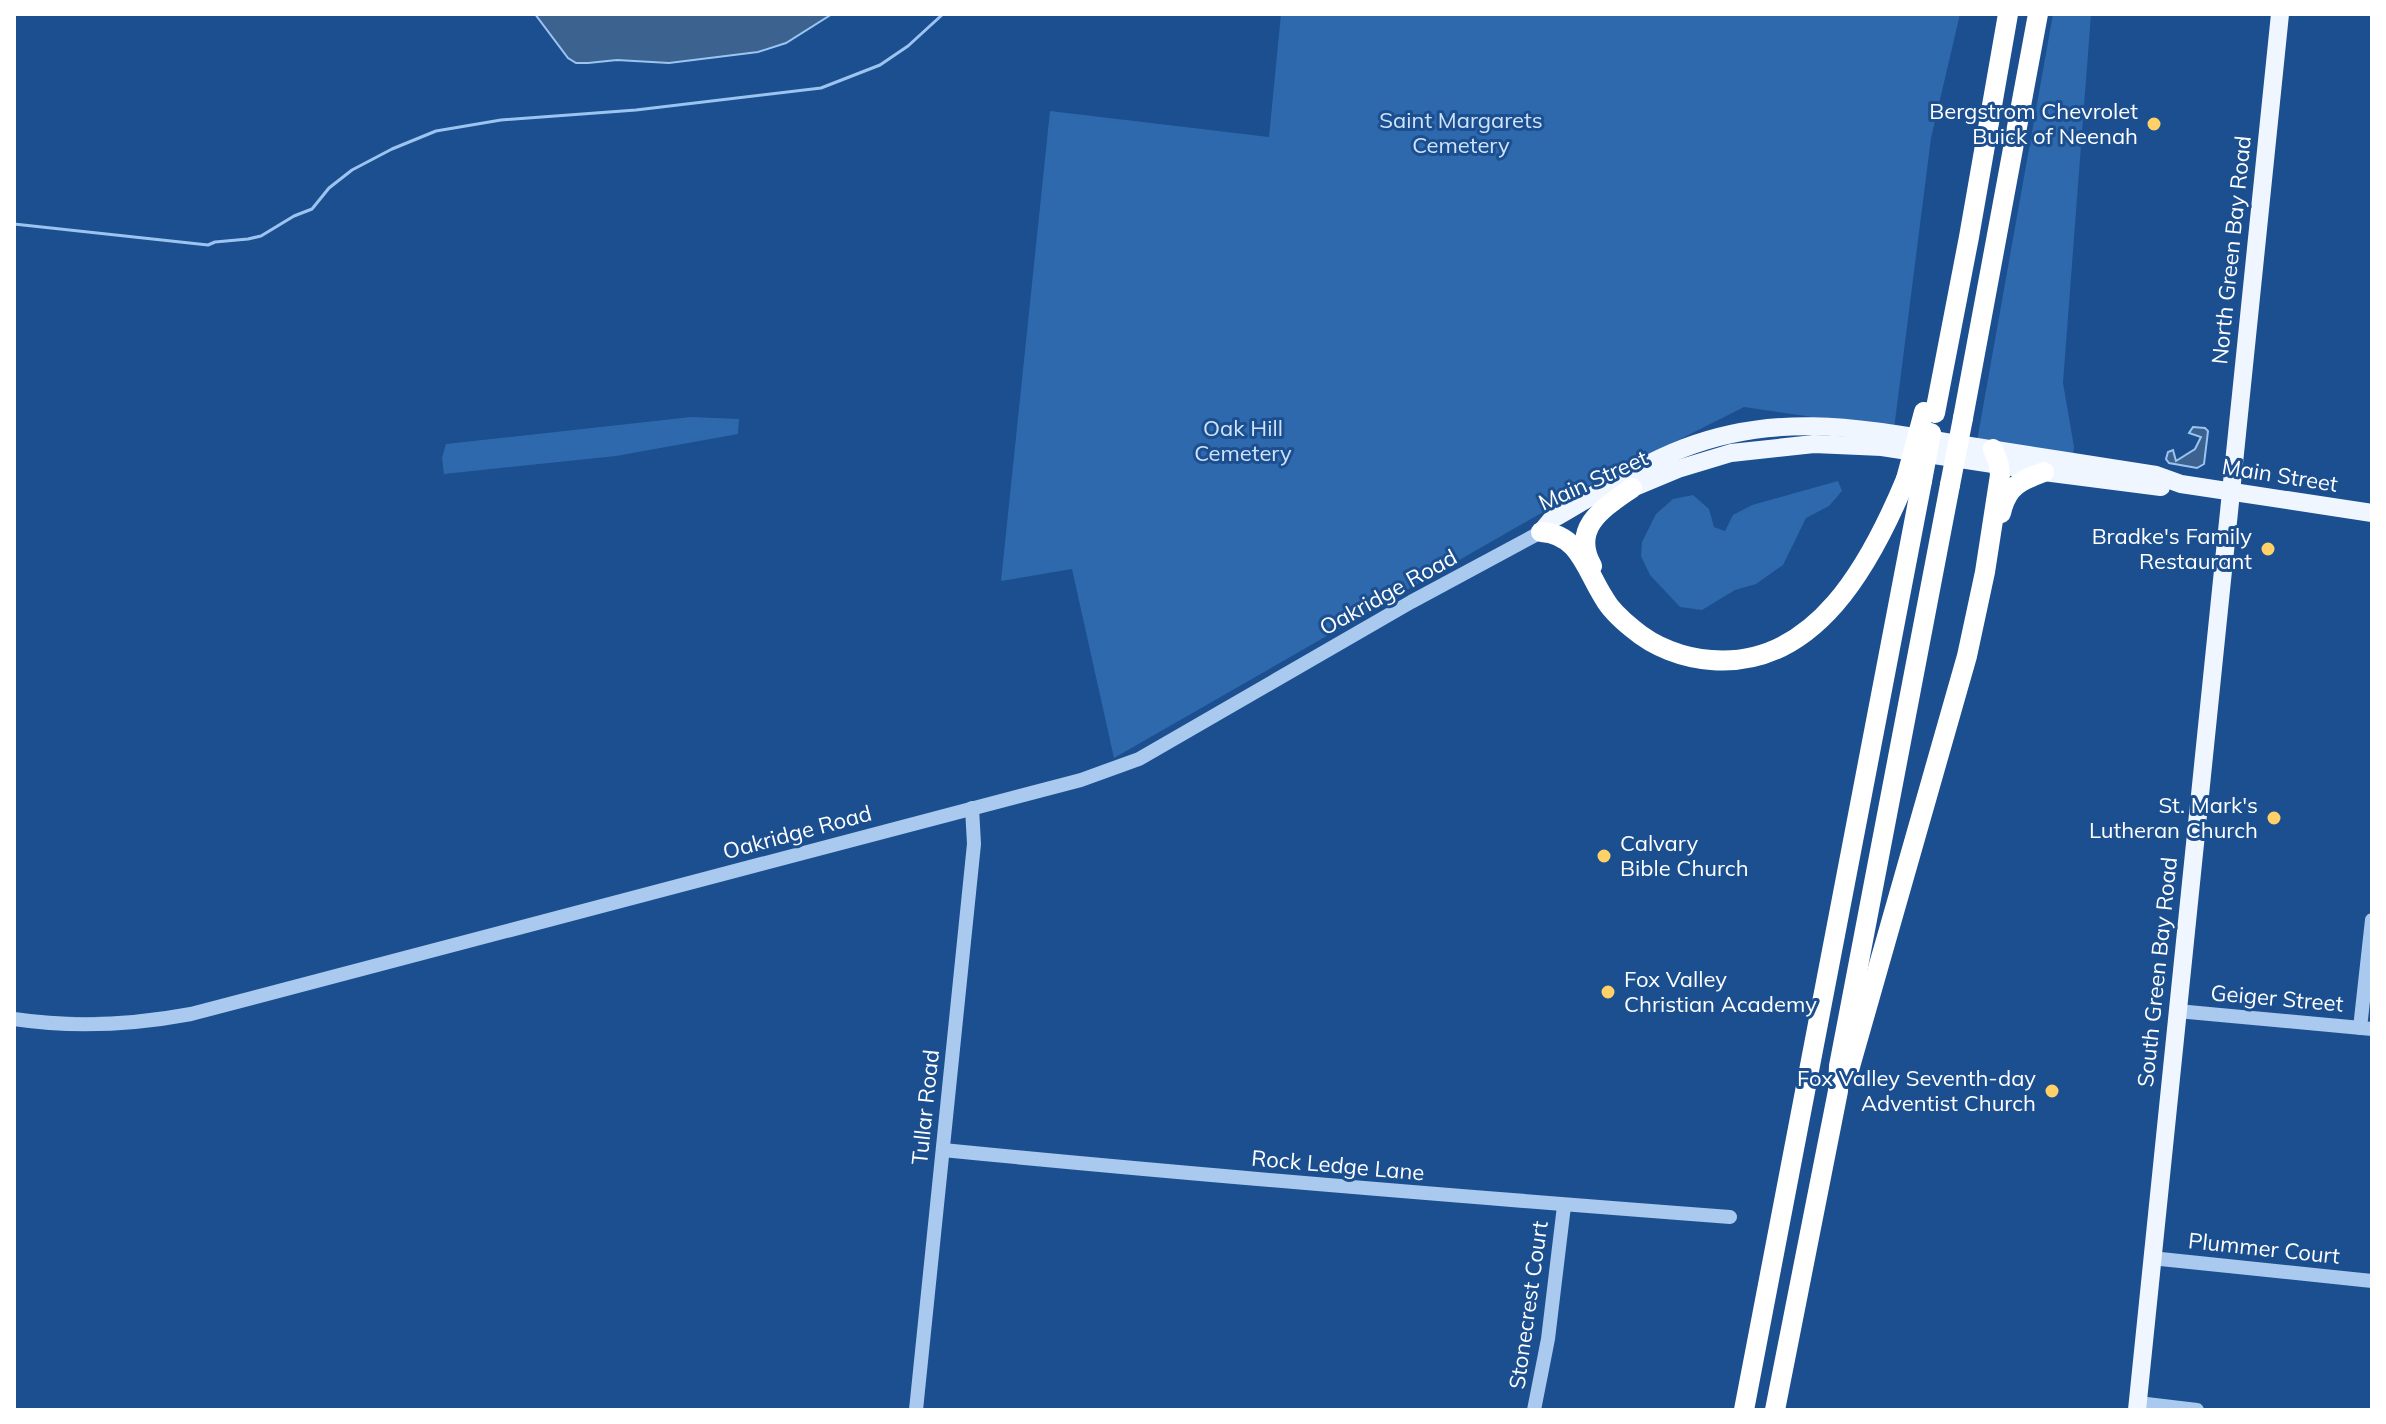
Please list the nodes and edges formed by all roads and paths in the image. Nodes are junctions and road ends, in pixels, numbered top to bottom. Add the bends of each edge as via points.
1 (2008, 14) edge
2 (2038, 14) edge
3 (2280, 14) edge
4 (1996, 457) junction
5 (1955, 458) junction
6 (2044, 472) junction
7 (1914, 480) junction
8 (2181, 484) junction
9 (1632, 488) junction
10 (2231, 492) junction
11 (2372, 513) edge
12 (1541, 532) junction
13 (1613, 608) junction
14 (1976, 621) junction
15 (972, 808) junction
16 (2372, 920) edge
17 (2177, 1011) junction
18 (14, 1019) edge
19 (2366, 1029) edge
20 (1838, 1091) junction
21 (943, 1150) junction
22 (1564, 1206) junction
23 (1730, 1217) dead end
24 (2151, 1258) junction
25 (2372, 1281) edge
26 (2137, 1407) edge
27 (916, 1410) edge
28 (1534, 1410) edge
29 (1744, 1410) edge
30 (1775, 1410) edge
31 (2197, 1410) edge

1 - 7 highway, bridge via 1969,237
2 - 5 highway, bridge
3 - 10 main road, North Green Bay Road
4 - 5 main road, Main Street
4 - 6 main road, Main Street
4 - 8 main road, Main Street via 2156,475
4 - 12 main road, Main Street via 1838,426 1763,428 1685,447 1657,460 1551,520
4 - 14 highway via 2000,475
5 - 9 main road, Main Street via 1848,444 1760,449 1678,469
5 - 20 highway, bridge
6 - 8 main road, Main Street via 2155,487
6 - 14 highway via 2018,483 2004,500 1984,606
7 - 13 highway via 1848,590 1807,631 1778,648 1739,660 1687,657 1649,641
7 - 29 highway
8 - 10 main road, Main Street
9 - 12 main road, Main Street
9 - 13 highway via 1595,515 1586,537 1588,559
10 - 11 main road, Main Street
10 - 17 main road, South Green Bay Road
12 - 13 highway via 1568,540
12 - 15 street, Oakridge Road via 1139,759
14 - 20 highway via 1851,1068
15 - 18 street, Oakridge Road via 191,1014 97,1025
15 - 21 street, Tullar Road via 974,844
16 - 19 street
17 - 19 street, Geiger Street
17 - 24 main road, South Green Bay Road
20 - 30 highway
21 - 22 street, Rock Ledge Lane
21 - 27 street, Tullar Road
22 - 23 street, Rock Ledge Lane
22 - 28 street, Stonecrest Court
24 - 25 street, Plummer Court
24 - 26 main road, South Green Bay Road
26 - 31 street

